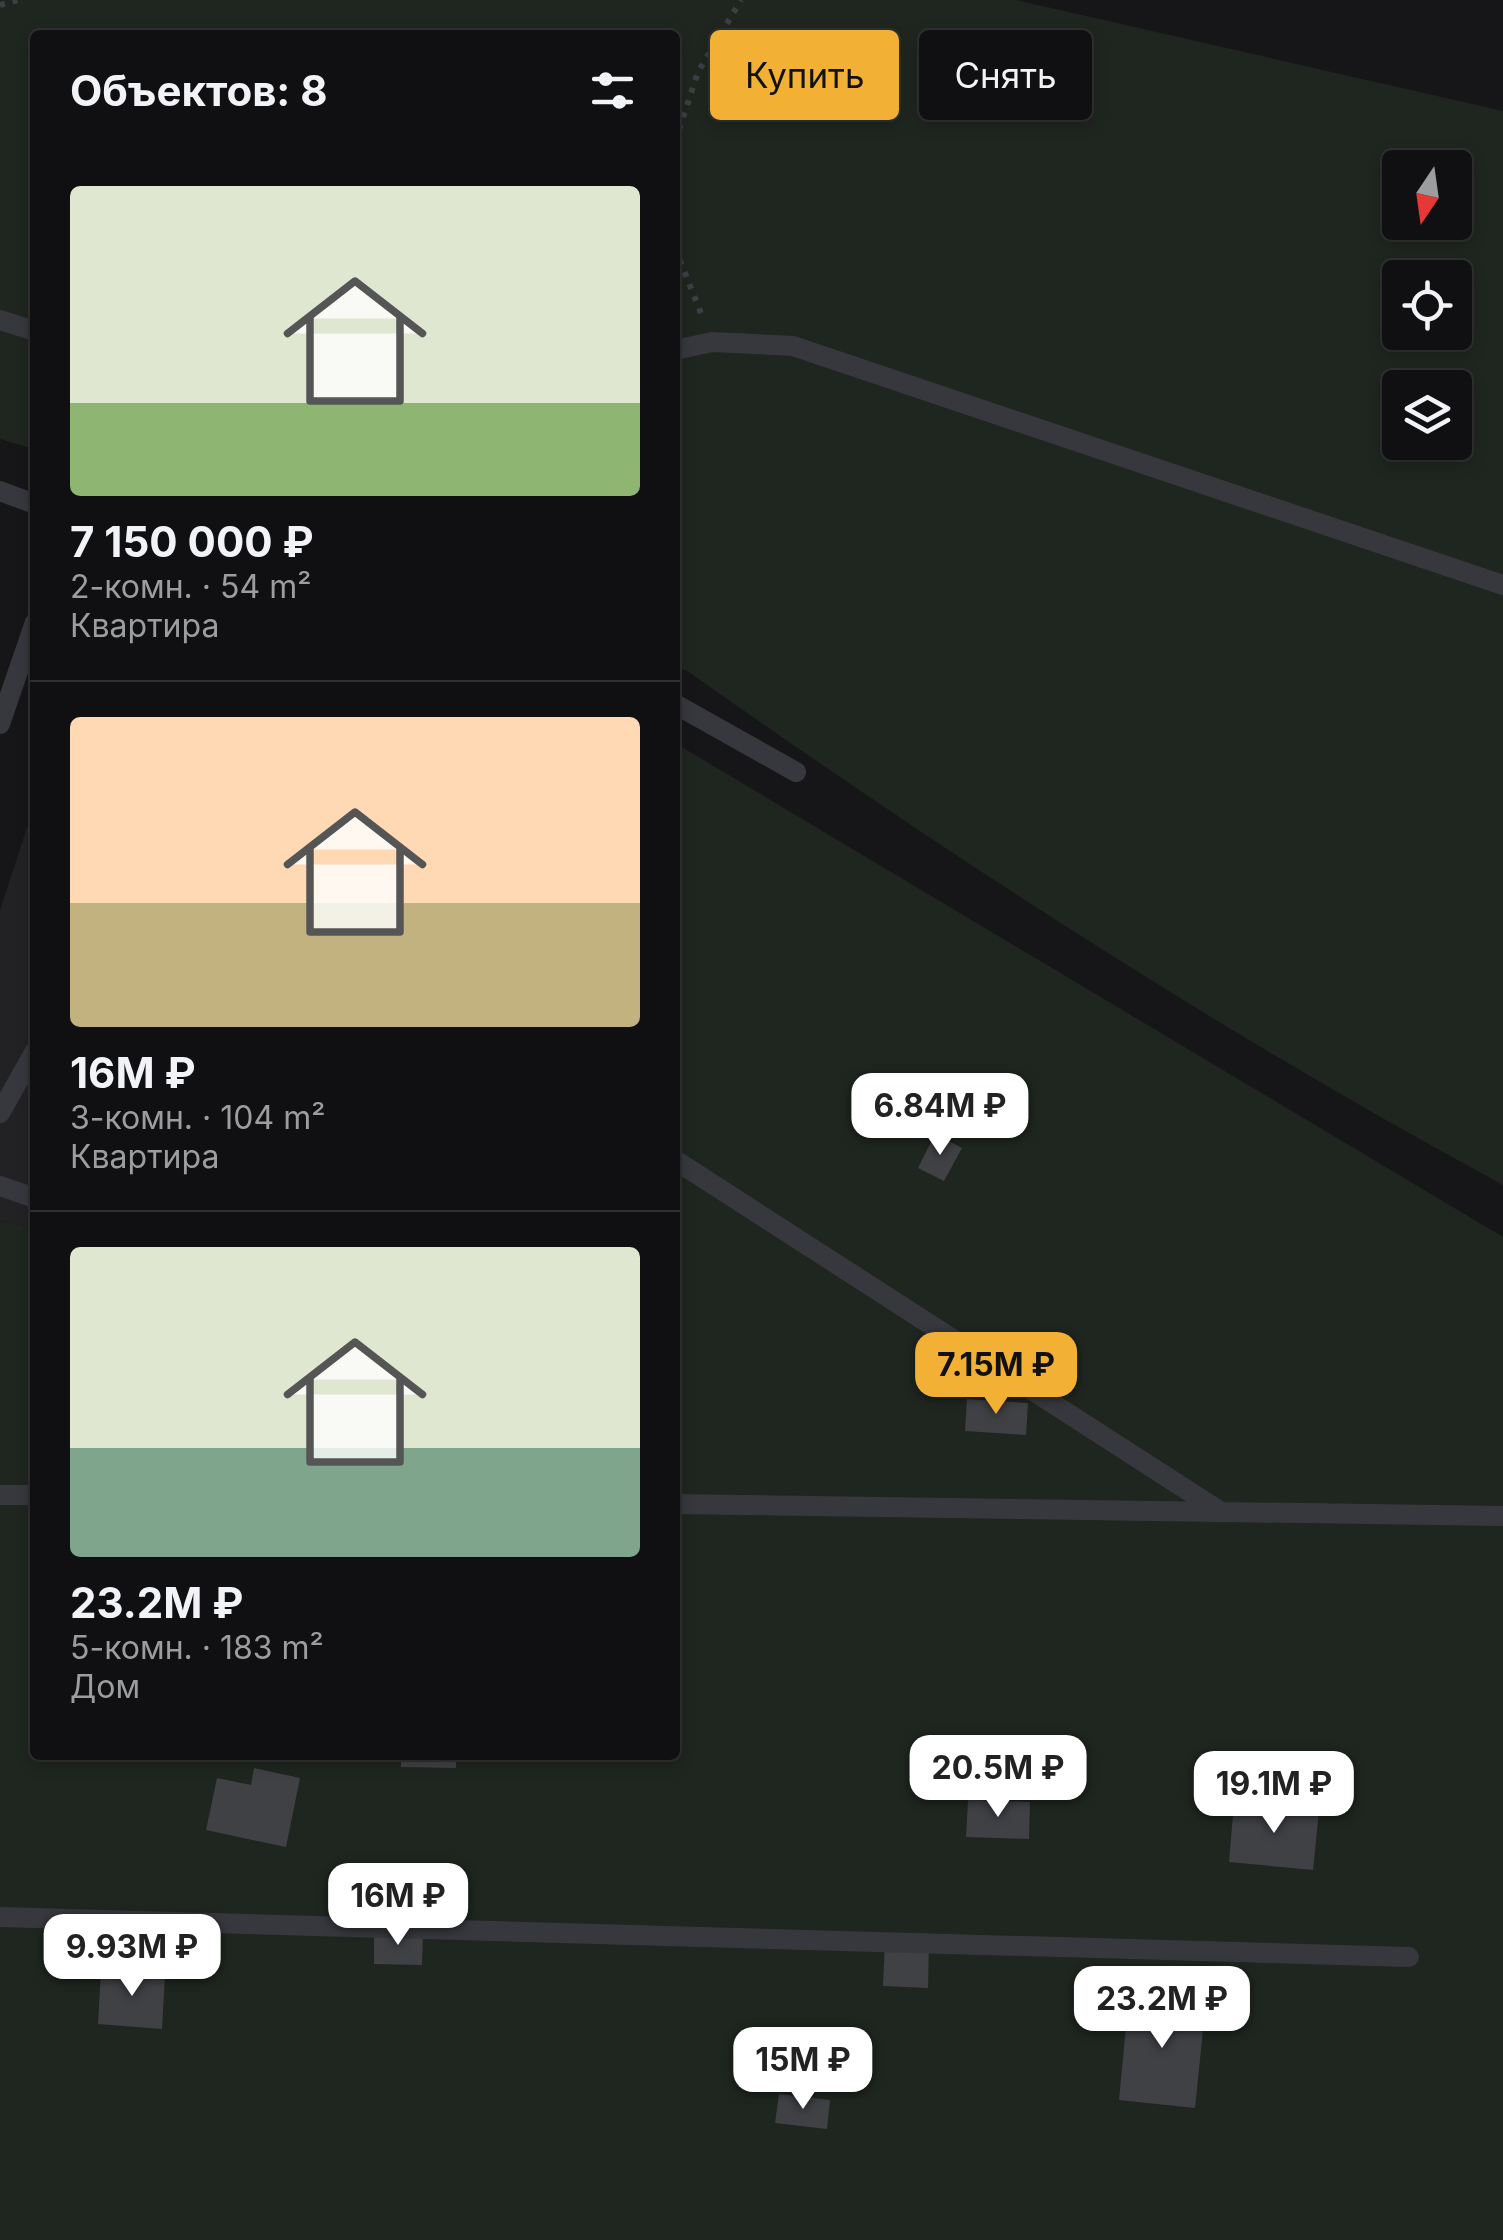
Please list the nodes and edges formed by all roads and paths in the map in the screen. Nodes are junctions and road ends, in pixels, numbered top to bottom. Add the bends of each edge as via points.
1 (18, 0) edge
2 (741, 0) edge
3 (0, 5) edge
4 (680, 127) edge
5 (680, 261) edge
6 (0, 320) edge
7 (30, 329) edge
8 (712, 342) junction
9 (680, 349) edge
10 (0, 491) edge
11 (30, 502) edge
12 (1503, 585) edge
13 (30, 637) edge
14 (680, 707) edge
15 (0, 724) edge
16 (796, 772) dead end
17 (30, 1060) edge
18 (0, 1112) edge
19 (680, 1163) edge
20 (0, 1186) edge
21 (30, 1196) edge
22 (0, 1495) edge
23 (30, 1495) edge
24 (680, 1504) edge
25 (1220, 1511) junction
26 (1503, 1516) edge
27 (0, 1917) edge
28 (1409, 1958) dead end

1 - 3 path
2 - 4 path via 698,72
5 - 8 path
6 - 7 lane
8 - 9 lane
8 - 12 lane via 793,346
10 - 11 lane
13 - 15 lane
14 - 16 lane
17 - 18 lane
19 - 25 lane
20 - 21 lane
22 - 23 lane
24 - 25 lane
25 - 26 lane
27 - 28 lane

